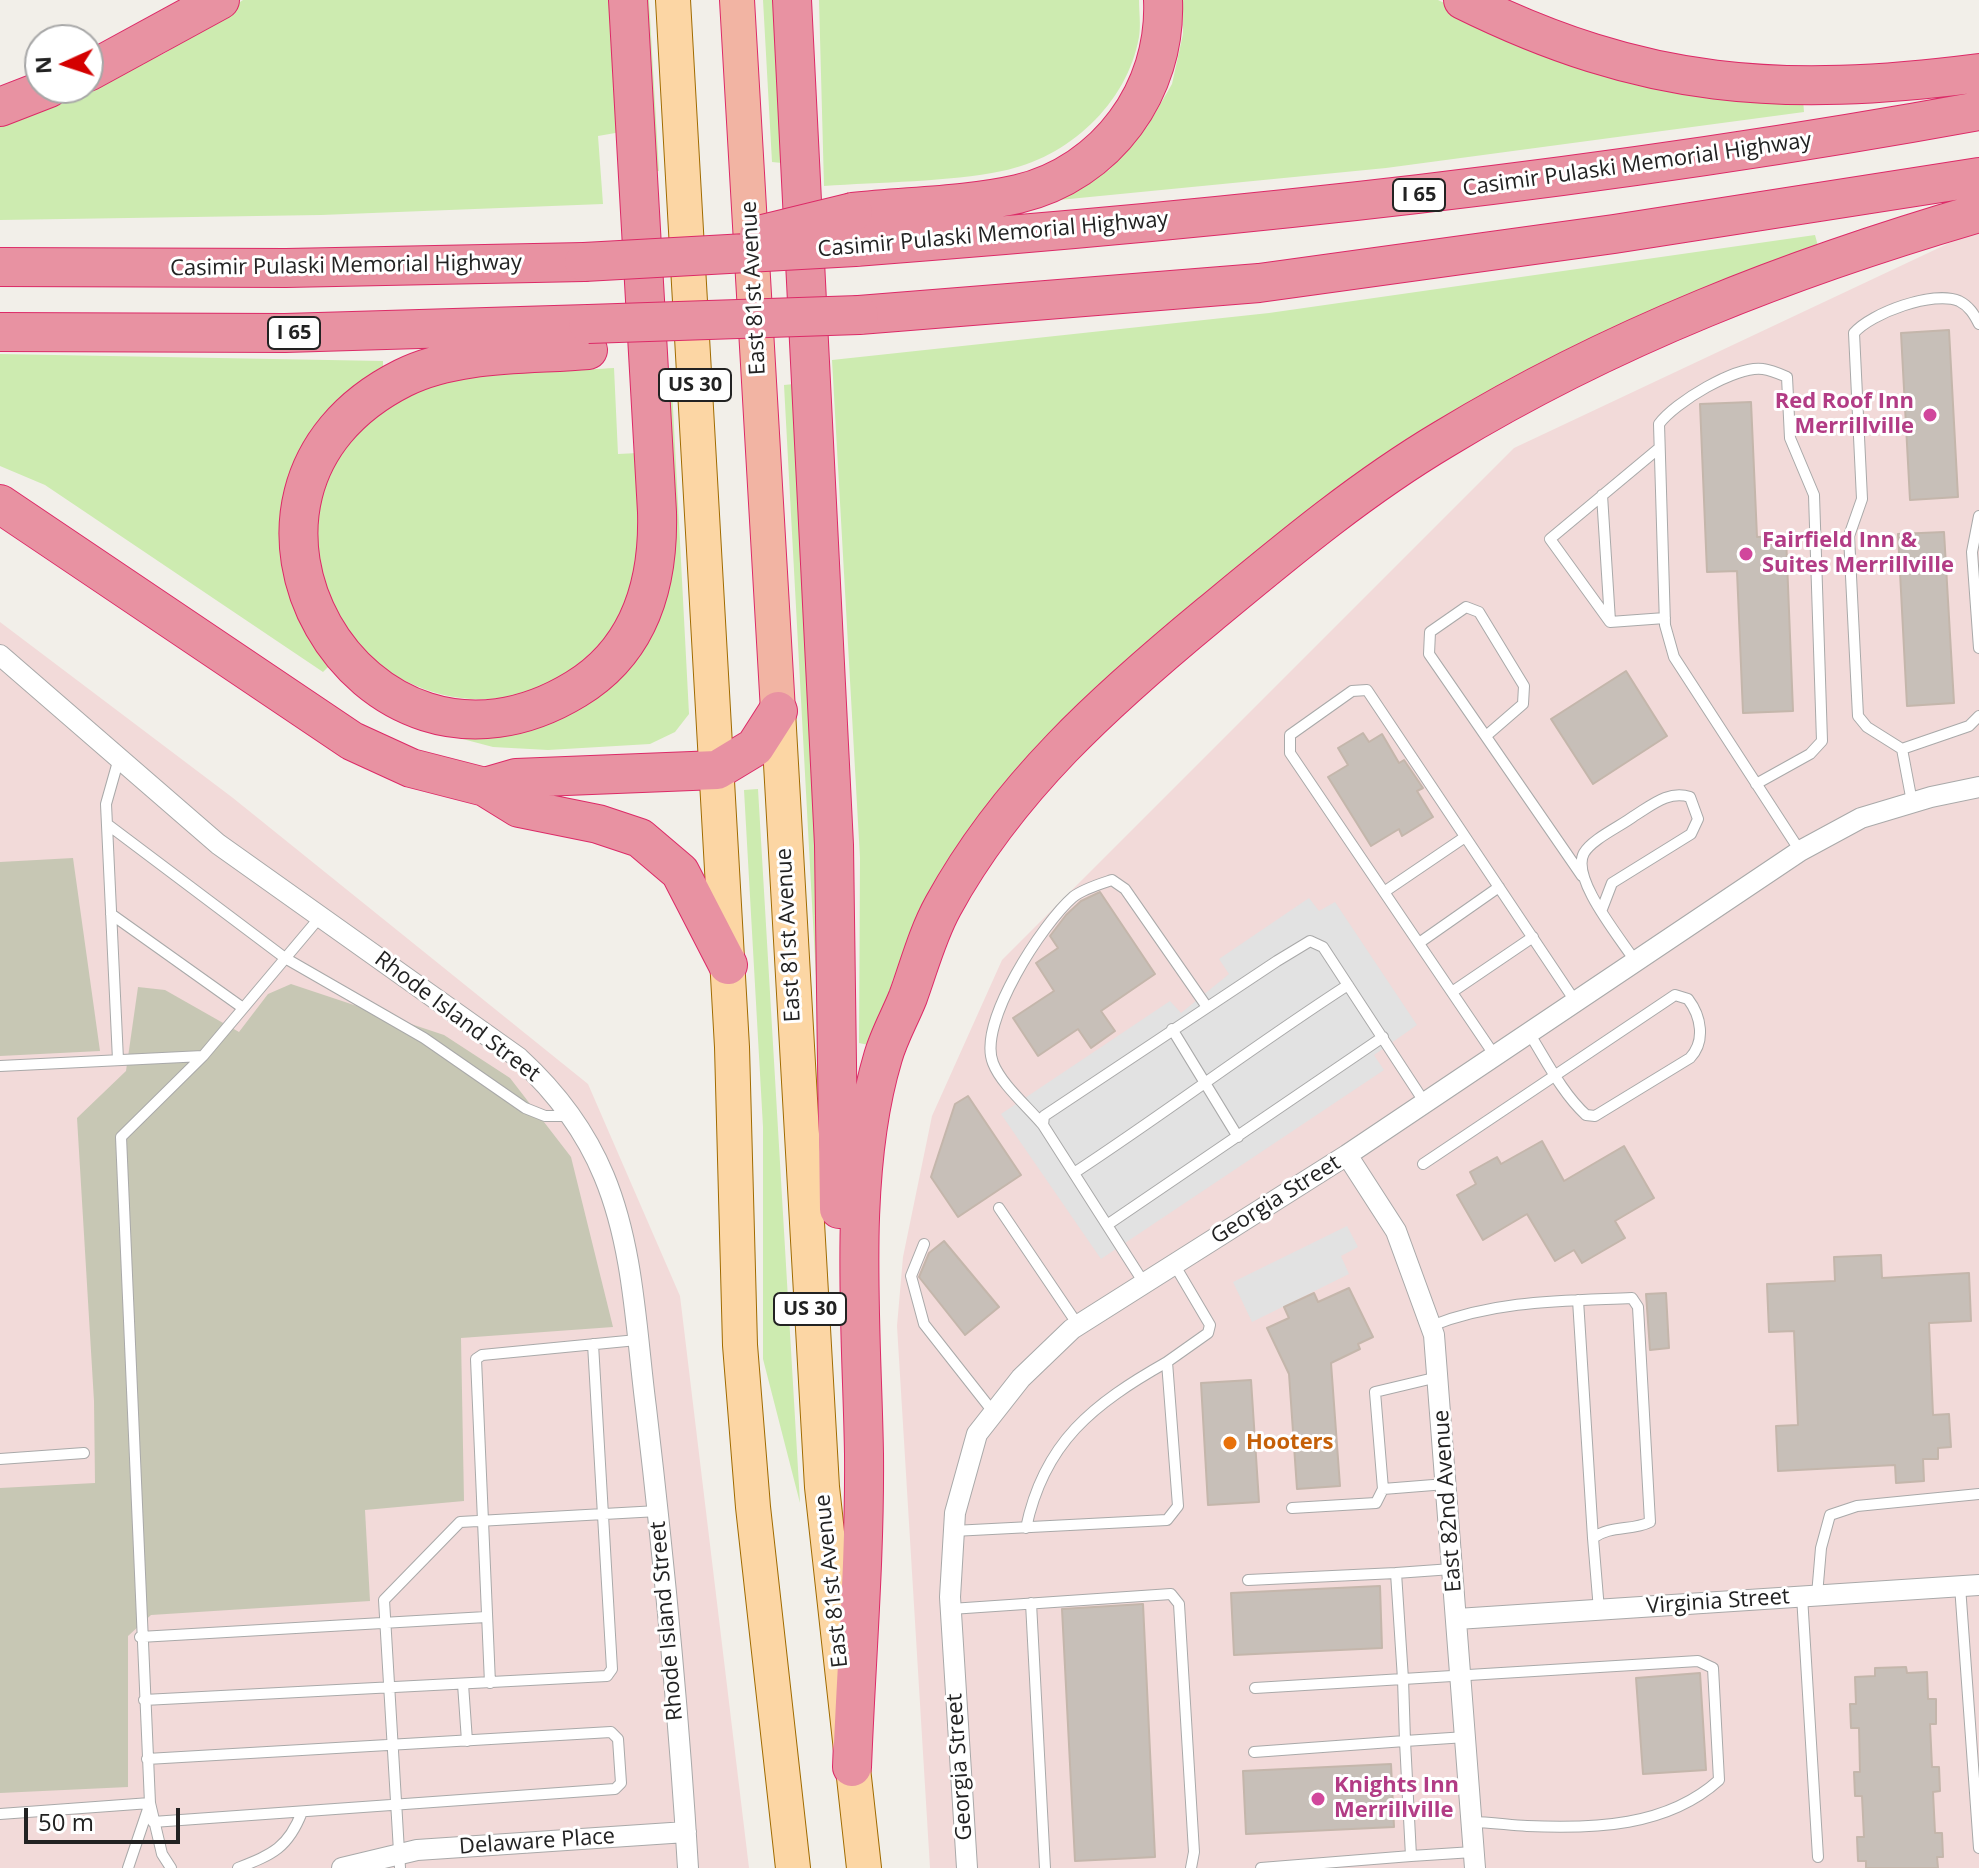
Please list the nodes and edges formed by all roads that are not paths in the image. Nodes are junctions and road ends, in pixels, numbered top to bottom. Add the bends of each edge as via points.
1 (220, 0) edge
2 (628, 0) edge
3 (673, 0) edge
4 (737, 0) edge
5 (792, 0) edge
6 (1163, 0) edge
7 (1463, 0) edge
8 (104, 63) edge
9 (1979, 73) edge
10 (24, 98) edge
11 (0, 107) edge
12 (1979, 111) edge
13 (1979, 177) edge
14 (1979, 213) edge
15 (854, 230) junction
16 (0, 267) edge
17 (1979, 324) edge
18 (0, 332) edge
19 (588, 337) junction
20 (1658, 449) junction
21 (1602, 495) junction
22 (0, 504) edge
23 (1979, 516) edge
24 (1665, 618) junction
25 (1610, 622) junction
26 (1979, 648) edge
27 (0, 655) edge
28 (778, 711) junction
29 (1979, 716) edge
30 (1486, 736) junction
31 (1902, 749) junction
32 (119, 758) junction
33 (717, 770) junction
34 (1756, 784) junction
35 (485, 787) junction
36 (1979, 787) edge
37 (1912, 802) junction
38 (107, 824) junction
39 (1465, 837) junction
40 (1800, 851) junction
41 (1582, 876) junction
42 (1499, 887) junction
43 (1384, 892) junction
44 (1602, 909) junction
45 (111, 914) junction
46 (320, 917) junction
47 (1533, 937) junction
48 (1419, 943) junction
49 (285, 958) junction
50 (1635, 961) junction
51 (728, 965) junction
52 (1348, 985) junction
53 (1452, 992) junction
54 (1575, 1001) junction
55 (1207, 1007) junction
56 (243, 1008) junction
57 (1172, 1029) junction
58 (1529, 1033) junction
59 (1383, 1037) junction
60 (203, 1056) junction
61 (1495, 1056) junction
62 (118, 1060) junction
63 (0, 1066) edge
64 (1555, 1073) junction
65 (1207, 1083) junction
66 (1425, 1103) junction
67 (571, 1116) junction
68 (1043, 1125) junction
69 (1238, 1137) junction
70 (1347, 1155) junction
71 (1423, 1164) dead end
72 (1074, 1173) junction
73 (999, 1208) dead end
74 (1107, 1225) junction
75 (924, 1244) dead end
76 (1174, 1264) junction
77 (1144, 1283) junction
78 (1578, 1300) junction
79 (1078, 1325) junction
80 (1431, 1326) junction
81 (637, 1340) junction
82 (593, 1344) junction
83 (1167, 1362) junction
84 (1438, 1377) junction
85 (860, 1386) junction
86 (994, 1413) junction
87 (84, 1453) dead end
88 (0, 1459) edge
89 (1446, 1484) junction
90 (1383, 1489) junction
91 (1979, 1494) edge
92 (1292, 1508) dead end
93 (658, 1511) junction
94 (603, 1514) junction
95 (482, 1521) junction
96 (1026, 1528) junction
97 (953, 1531) junction
98 (1593, 1538) junction
99 (1452, 1569) junction
100 (1396, 1573) junction
101 (1248, 1580) dead end
102 (1970, 1585) edge
103 (1810, 1596) junction
104 (1031, 1603) junction
105 (951, 1609) junction
106 (1599, 1610) junction
107 (486, 1617) junction
108 (1457, 1619) junction
109 (385, 1623) junction
110 (140, 1637) junction
111 (1461, 1676) junction
112 (1403, 1679) junction
113 (490, 1683) junction
114 (463, 1684) junction
115 (389, 1688) junction
116 (1255, 1688) dead end
117 (144, 1700) junction
118 (1466, 1737) junction
119 (467, 1741) junction
120 (1405, 1741) junction
121 (392, 1746) junction
122 (1254, 1752) dead end
123 (147, 1759) junction
124 (852, 1767) junction
125 (150, 1803) junction
126 (397, 1806) junction
127 (302, 1812) junction
128 (0, 1814) edge
129 (153, 1822) junction
130 (1471, 1822) junction
131 (686, 1832) junction
132 (1979, 1848) edge
133 (1411, 1856) junction
134 (1818, 1857) dead end
135 (400, 1860) edge
136 (1474, 1860) edge
137 (128, 1868) edge
138 (171, 1868) edge
139 (238, 1868) edge
140 (342, 1868) edge
141 (688, 1868) edge
142 (793, 1868) edge
143 (864, 1868) edge
144 (967, 1868) edge
145 (1045, 1868) edge
146 (1191, 1868) edge
147 (1261, 1868) edge

1 - 8 highway
2 - 19 highway via 657,512 658,547 647,604 634,631 589,681 538,708 510,715 453,717 401,702 335,649 319,623 304,584 299,537 311,473 329,438 372,396 405,377 439,365
3 - 33 main road, US 30
4 - 28 highway, East 81st Avenue / US 30
5 - 85 highway via 834,860 842,1266 845,1318
6 - 15 highway via 1158,62 1141,100 1118,133 1072,173 1017,194
7 - 9 highway via 1603,57 1714,81 1833,88
10 - 11 highway
12 - 15 highway, Casimir Pulaski Memorial Highway / I 65 via 1788,146 1416,195
13 - 19 highway, I 65, bridge via 1259,283 859,315 697,319
14 - 85 highway via 1877,243 1677,317 1444,439 1286,552 1114,694 1031,778 997,820 942,908 883,1054 862,1182
15 - 16 highway, Casimir Pulaski Memorial Highway / I 65, bridge via 663,259 286,268
17 - 31 lane via 1972,310 1956,300 1926,301 1884,311 1854,333 1862,499 1849,536 1858,716
18 - 19 highway, I 65
20 - 21 lane
20 - 24 lane
20 - 34 lane via 1659,424 1668,412 1730,375 1761,368 1787,377 1790,438 1814,495 1822,741 1810,754
21 - 25 lane
21 - 25 lane via 1550,539
22 - 35 highway via 352,741 420,771
23 - 26 lane via 1972,552
24 - 25 lane
24 - 34 lane via 1674,657
27 - 32 street, Rhode Island Street
28 - 33 highway via 755,747
28 - 124 main road, East 81st Avenue / US 30 via 816,1406
29 - 31 lane via 1969,726
30 - 30 lane via 1429,654 1430,632 1466,607 1479,612 1524,686 1523,704
30 - 41 lane
31 - 37 lane
32 - 38 lane via 106,804
32 - 46 street, Rhode Island Street via 218,844
33 - 35 highway via 516,778
33 - 51 main road, US 30
34 - 40 lane
35 - 51 highway via 519,808 613,828 654,847 691,888
36 - 37 street, Georgia Street
37 - 40 street, Georgia Street via 1861,818
38 - 45 lane
38 - 49 lane
39 - 42 lane
39 - 43 lane
39 - 43 lane via 1367,690 1352,691 1290,735 1288,745
40 - 50 street, Georgia Street
41 - 44 lane
41 - 44 lane via 1585,851 1659,800 1679,793 1690,797 1698,819 1691,834 1612,883
42 - 47 lane
42 - 48 lane
43 - 48 lane
44 - 50 lane
45 - 56 lane
45 - 62 lane
46 - 49 lane
46 - 67 street, Rhode Island Street via 519,1058
47 - 53 lane
47 - 54 lane
48 - 53 lane
49 - 56 lane
49 - 67 lane via 424,1038 525,1108 545,1116
50 - 54 street, Georgia Street
51 - 142 main road, US 30 via 740,1345
52 - 55 lane via 1323,947 1310,941
52 - 59 lane
52 - 65 lane
53 - 61 lane
54 - 58 street, Georgia Street
55 - 57 lane
55 - 68 lane via 1125,889 1112,880 1076,894 1046,923 1018,971 989,1046 993,1065
56 - 60 lane
57 - 65 lane
57 - 68 lane via 1062,1102 1044,1116
58 - 61 street, Georgia Street
58 - 64 lane
59 - 66 lane
59 - 69 lane
60 - 62 lane
60 - 110 lane via 121,1137
61 - 66 street, Georgia Street
62 - 63 lane
64 - 64 lane via 1586,1115 1607,1111 1696,1052 1699,1014 1688,999 1675,995
64 - 71 lane
65 - 69 lane
65 - 72 lane
66 - 70 street, Georgia Street
67 - 81 street, Rhode Island Street via 604,1176 621,1228
68 - 72 lane
69 - 74 lane
70 - 76 street, Georgia Street
70 - 80 street, East 82nd Avenue via 1396,1231
72 - 74 lane
73 - 79 lane
74 - 77 lane
75 - 86 lane via 911,1276 924,1324
76 - 77 street, Georgia Street
76 - 83 lane via 1210,1325 1208,1333
77 - 79 street, Georgia Street
78 - 80 lane via 1514,1303
78 - 98 lane
78 - 98 lane via 1632,1298 1638,1307 1650,1522 1603,1531
79 - 86 street, Georgia Street via 1021,1378
80 - 84 street, East 82nd Avenue
81 - 82 lane
81 - 93 street, Rhode Island Street
82 - 94 lane
82 - 95 lane via 476,1359
83 - 96 lane via 1094,1410 1062,1444 1034,1489
83 - 96 lane via 1178,1506 1167,1520
84 - 89 street, East 82nd Avenue
84 - 90 lane via 1375,1392
85 - 124 highway via 863,1467
86 - 97 street, Georgia Street via 977,1434
87 - 88 lane
89 - 90 lane
89 - 99 street, East 82nd Avenue
90 - 92 lane via 1376,1503
91 - 103 lane via 1857,1506 1830,1515
93 - 94 lane
93 - 131 street, Rhode Island Street
94 - 95 lane
94 - 113 lane via 612,1669 603,1678
95 - 107 lane
95 - 109 lane via 460,1522 384,1600
96 - 97 lane
97 - 105 street, Georgia Street
98 - 106 lane
99 - 100 lane
99 - 108 street, East 82nd Avenue
100 - 101 lane
100 - 112 lane
102 - 103 street, Virginia Street
102 - 132 lane
103 - 106 street, Virginia Street
103 - 134 lane
104 - 105 lane
104 - 145 lane
104 - 146 lane via 1171,1594 1179,1604
105 - 144 street, Georgia Street
106 - 108 street, Virginia Street
107 - 109 lane
107 - 113 lane
108 - 111 street, East 82nd Avenue
109 - 110 lane
109 - 115 lane
110 - 117 lane
111 - 112 lane
111 - 118 street, East 82nd Avenue
111 - 130 lane via 1682,1661 1713,1668 1719,1780 1711,1787 1633,1823
112 - 116 lane
112 - 120 lane
113 - 114 lane
114 - 115 lane
114 - 119 lane
115 - 117 lane
115 - 121 lane
117 - 123 lane
118 - 120 lane
118 - 130 street, East 82nd Avenue
119 - 121 lane
119 - 126 lane via 611,1732 618,1739 621,1783 615,1789
120 - 122 lane
120 - 133 lane
121 - 123 lane
121 - 126 lane
123 - 125 lane
124 - 143 main road, East 81st Avenue / US 30
125 - 128 lane
125 - 129 lane
125 - 137 lane
126 - 127 lane
126 - 135 lane
127 - 129 lane
127 - 139 lane via 292,1838
129 - 138 lane
130 - 136 street, East 82nd Avenue
131 - 135 street, Delaware Place
131 - 141 street, Rhode Island Street
133 - 136 lane
133 - 147 lane
135 - 140 street, Delaware Place

